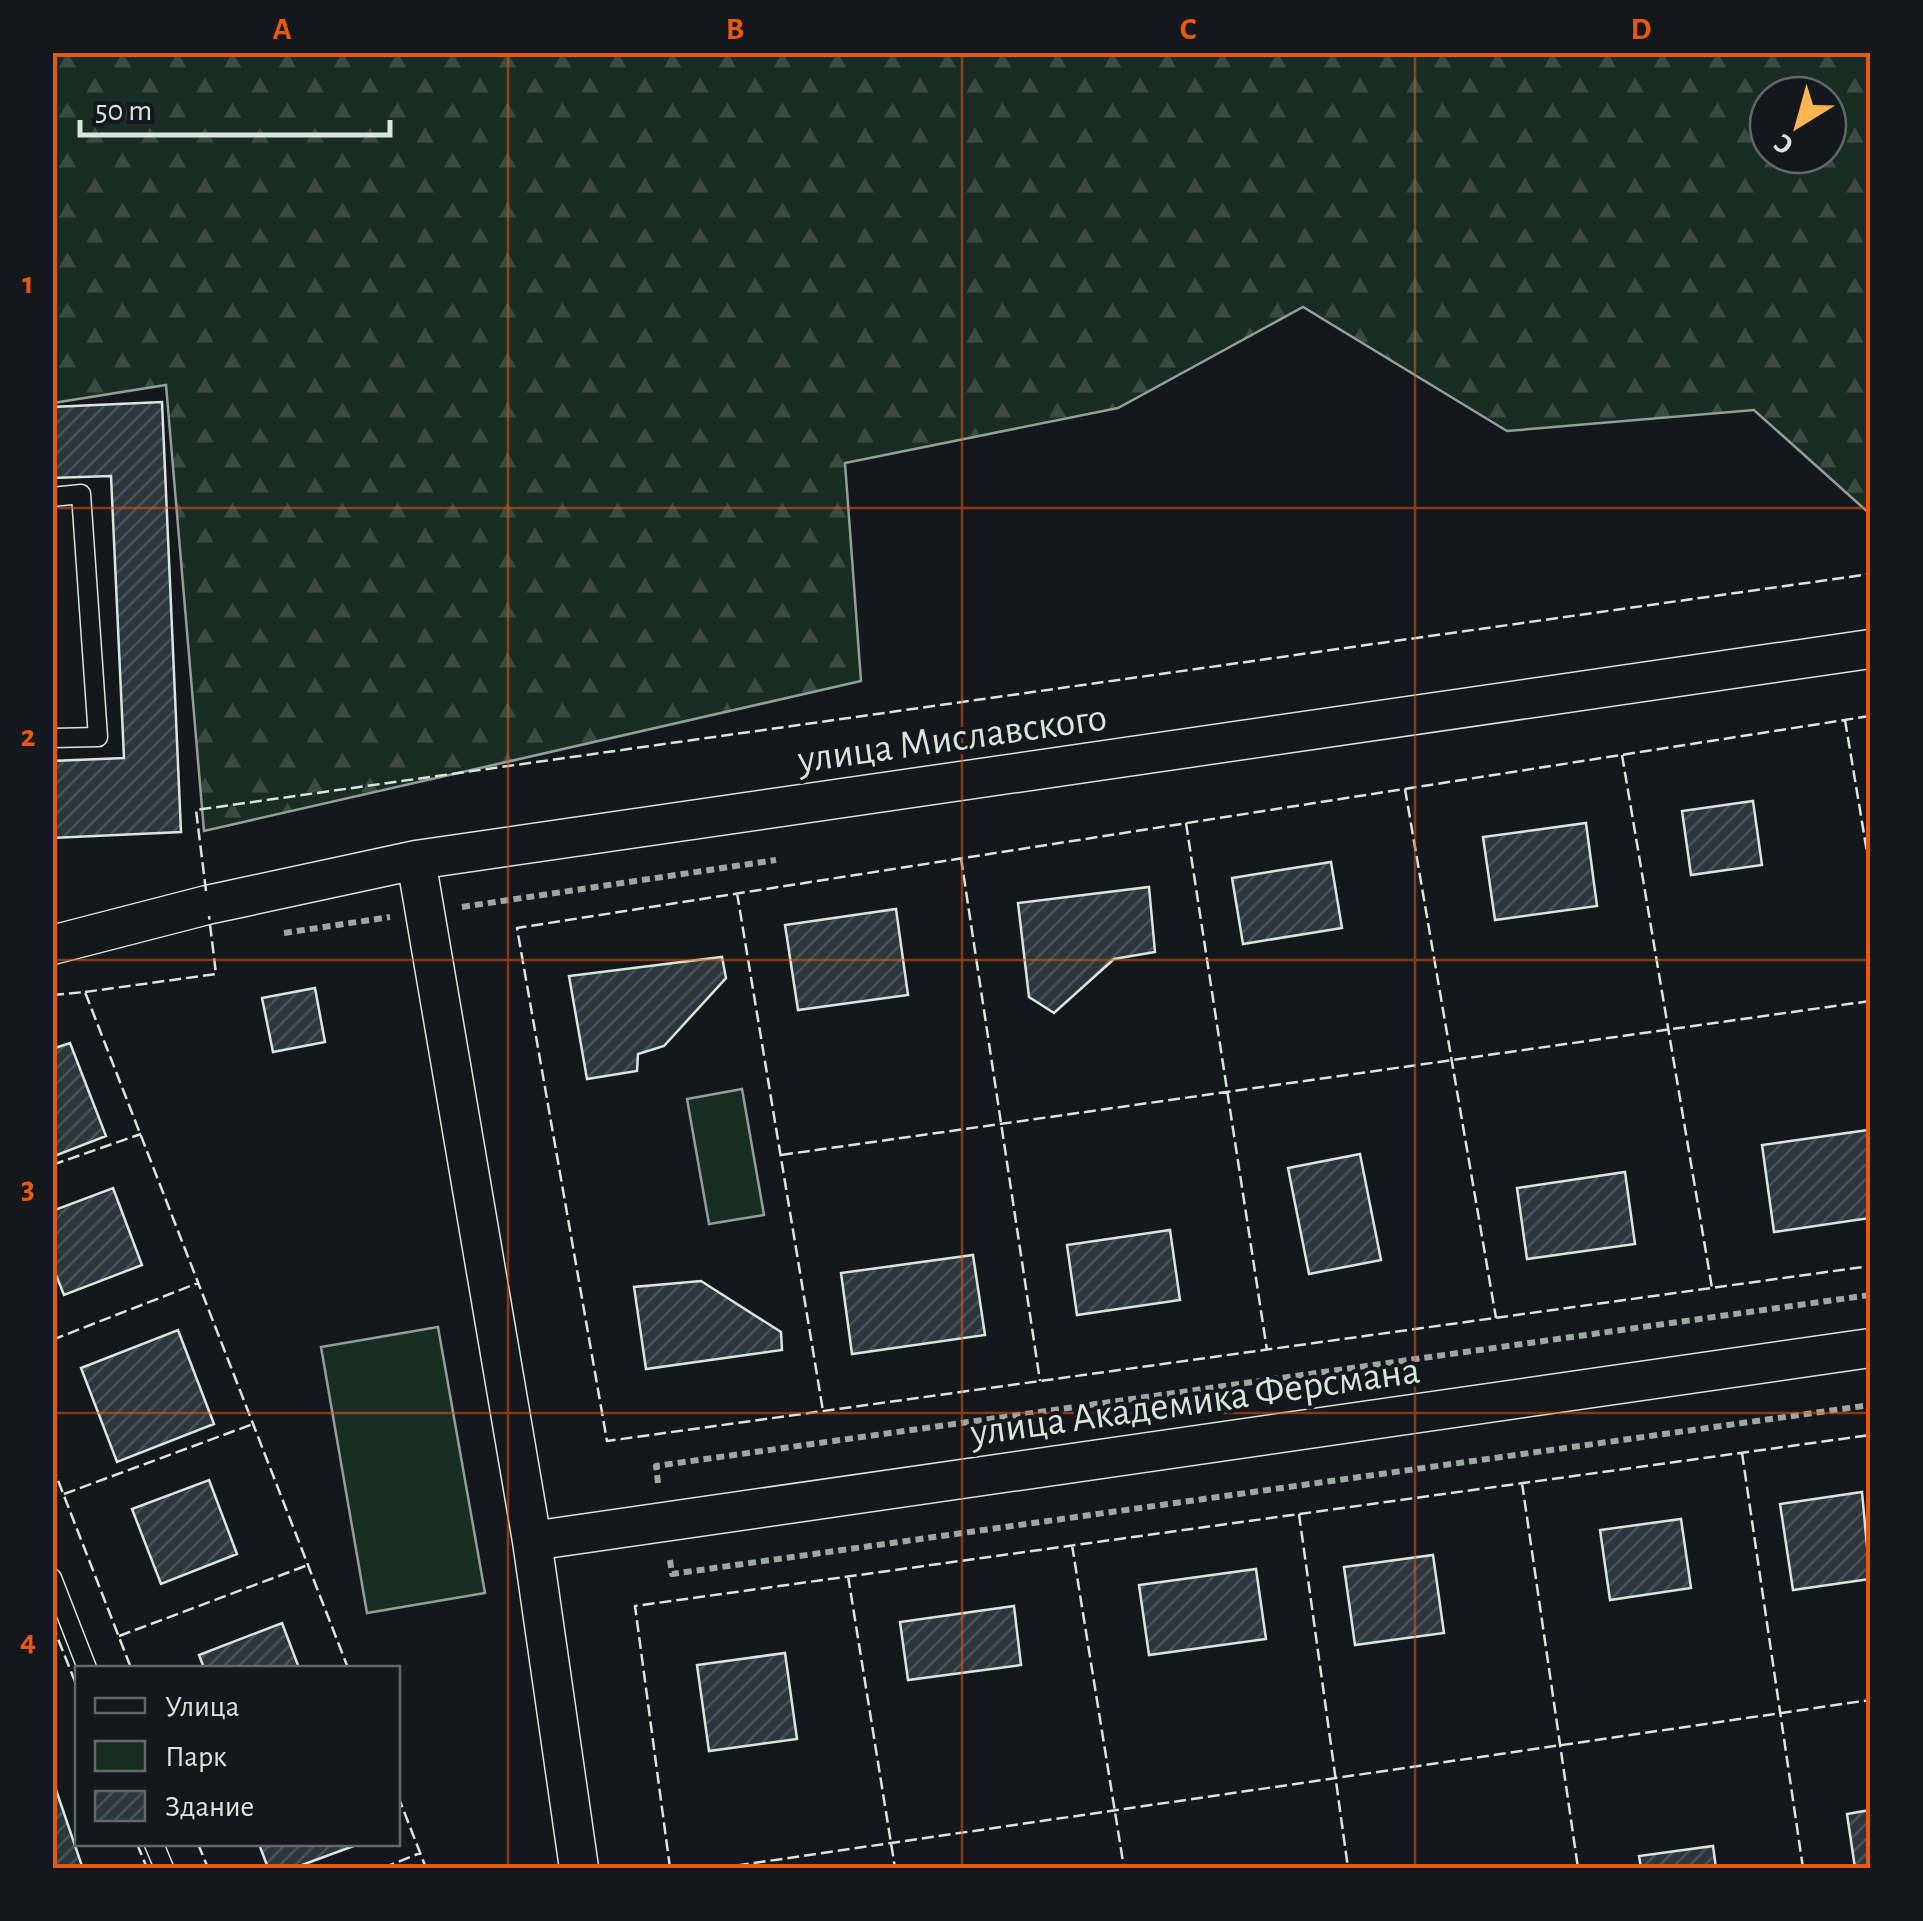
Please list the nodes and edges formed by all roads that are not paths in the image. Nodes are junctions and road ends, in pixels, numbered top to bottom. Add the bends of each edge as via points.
1 (52, 497) edge
2 (1870, 649) edge
3 (52, 738) edge
4 (416, 860) junction
5 (52, 945) edge
6 (1870, 1348) edge
7 (532, 1541) junction
8 (52, 1578) edge
9 (86, 1666) edge
10 (579, 1868) edge

1 - 3 lane via 81,494 98,737
2 - 4 street, улица Миславского
4 - 5 street, улица Миславского
4 - 7 street
6 - 7 street, улица Академика Ферсмана
7 - 10 street
8 - 9 lane

